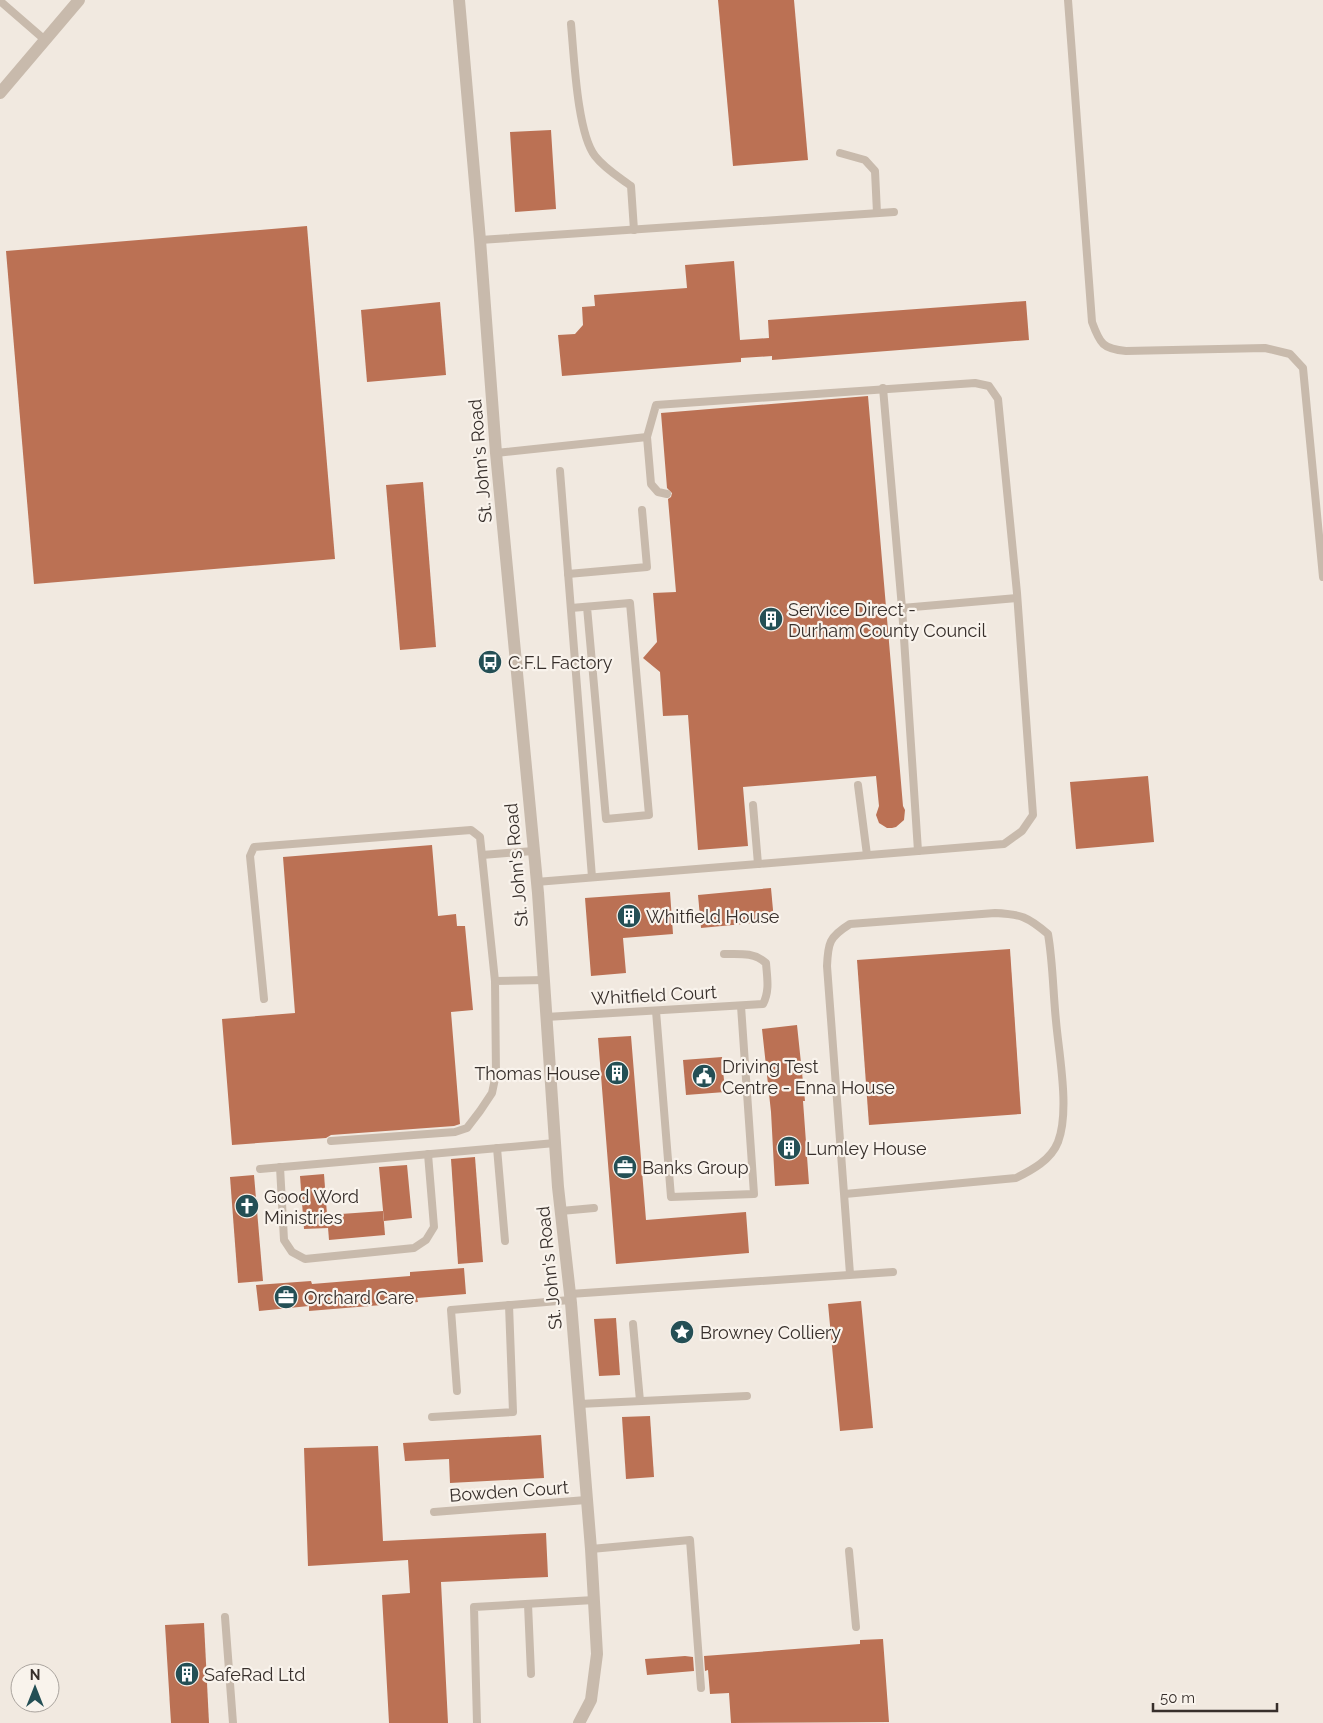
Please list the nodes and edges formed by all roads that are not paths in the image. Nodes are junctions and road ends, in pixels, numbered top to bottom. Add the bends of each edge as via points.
1 (79, 0) edge
2 (459, 0) edge
3 (1068, 0) edge
4 (0, 2) edge
5 (571, 24) dead end
6 (45, 40) junction
7 (0, 94) edge
8 (840, 153) dead end
9 (894, 212) dead end
10 (877, 213) junction
11 (634, 230) junction
12 (480, 240) junction
13 (883, 388) junction
14 (647, 437) junction
15 (496, 453) junction
16 (560, 471) dead end
17 (668, 494) dead end
18 (642, 510) dead end
19 (568, 574) junction
20 (1323, 577) edge
21 (1017, 598) junction
22 (587, 607) dead end
23 (571, 608) junction
24 (902, 608) junction
25 (858, 785) dead end
26 (753, 805) dead end
27 (533, 851) junction
28 (918, 851) junction
29 (482, 855) junction
30 (867, 855) junction
31 (758, 864) junction
32 (592, 877) junction
33 (536, 882) junction
34 (724, 954) dead end
35 (544, 980) junction
36 (495, 981) junction
37 (264, 999) dead end
38 (741, 1006) junction
39 (656, 1011) junction
40 (546, 1016) junction
41 (331, 1141) dead end
42 (555, 1143) junction
43 (497, 1148) junction
44 (428, 1154) junction
45 (280, 1167) junction
46 (260, 1169) dead end
47 (845, 1194) junction
48 (594, 1208) dead end
49 (561, 1211) junction
50 (505, 1241) dead end
51 (894, 1272) dead end
52 (850, 1274) junction
53 (570, 1297) junction
54 (508, 1305) junction
55 (633, 1324) dead end
56 (457, 1391) dead end
57 (747, 1396) dead end
58 (640, 1401) junction
59 (579, 1404) junction
60 (432, 1417) dead end
61 (586, 1500) junction
62 (434, 1512) dead end
63 (591, 1549) junction
64 (849, 1551) dead end
65 (594, 1600) junction
66 (528, 1604) junction
67 (225, 1618) dead end
68 (856, 1627) dead end
69 (531, 1674) dead end
70 (701, 1688) dead end
71 (233, 1723) edge
72 (477, 1723) edge
73 (579, 1723) edge

1 - 6 street
2 - 12 street, St. John's Road
3 - 20 lane via 1092,322 1098,341 1111,350 1265,348 1290,354 1303,368
4 - 6 lane
5 - 11 lane via 585,136 594,156 632,186
6 - 7 street
8 - 10 lane via 866,160 875,171
9 - 10 lane
10 - 11 lane
11 - 12 lane
12 - 15 street, St. John's Road
13 - 14 lane via 656,405
13 - 21 lane via 975,383 989,386 998,399
13 - 24 lane
14 - 15 lane
14 - 17 lane via 650,484 658,492
15 - 27 street, St. John's Road
16 - 19 lane
18 - 19 lane via 647,567
19 - 23 lane
21 - 24 lane
21 - 28 lane via 1033,815 1022,831 1004,844
22 - 23 lane via 606,819 649,815 630,603
23 - 32 lane
24 - 28 lane
25 - 30 lane
26 - 31 lane
27 - 29 lane
27 - 33 street, St. John's Road
28 - 30 lane
29 - 36 lane
29 - 37 lane via 480,837 471,830 254,847 250,856
30 - 31 lane
31 - 32 lane
32 - 33 lane
33 - 35 street, St. John's Road
34 - 38 lane, Whitfield Court via 760,957 766,963 767,997 763,1004
35 - 36 lane
35 - 40 street, St. John's Road
36 - 41 lane via 496,1074 492,1093 467,1128 455,1132
38 - 39 lane, Whitfield Court
38 - 39 lane via 754,1194 671,1198
39 - 40 lane, Whitfield Court
40 - 42 street, St. John's Road
42 - 43 lane
42 - 49 street, St. John's Road
43 - 44 lane
43 - 50 lane
44 - 45 lane
44 - 45 lane via 434,1227 426,1240 414,1248 305,1259 292,1252 284,1240
45 - 46 lane
47 - 47 lane via 827,966 828,945 836,933 850,924 995,913 1016,914 1035,923 1048,934 1052,957 1063,1109 1058,1144 1052,1153 1036,1168 1016,1178
47 - 52 lane
48 - 49 lane
49 - 53 street, St. John's Road
51 - 52 lane
52 - 53 lane
53 - 54 lane
53 - 59 street, St. John's Road
54 - 56 lane via 451,1310
54 - 60 lane via 513,1412
55 - 58 lane
57 - 58 lane
58 - 59 lane
59 - 61 street, St. John's Road
61 - 62 lane, Bowden Court
61 - 63 street, St. John's Road
63 - 65 street, St. John's Road
63 - 70 lane via 690,1540
64 - 68 lane
65 - 66 lane
65 - 73 street, St. John's Road via 597,1654 591,1700
66 - 69 lane
66 - 72 lane via 474,1607
67 - 71 lane

